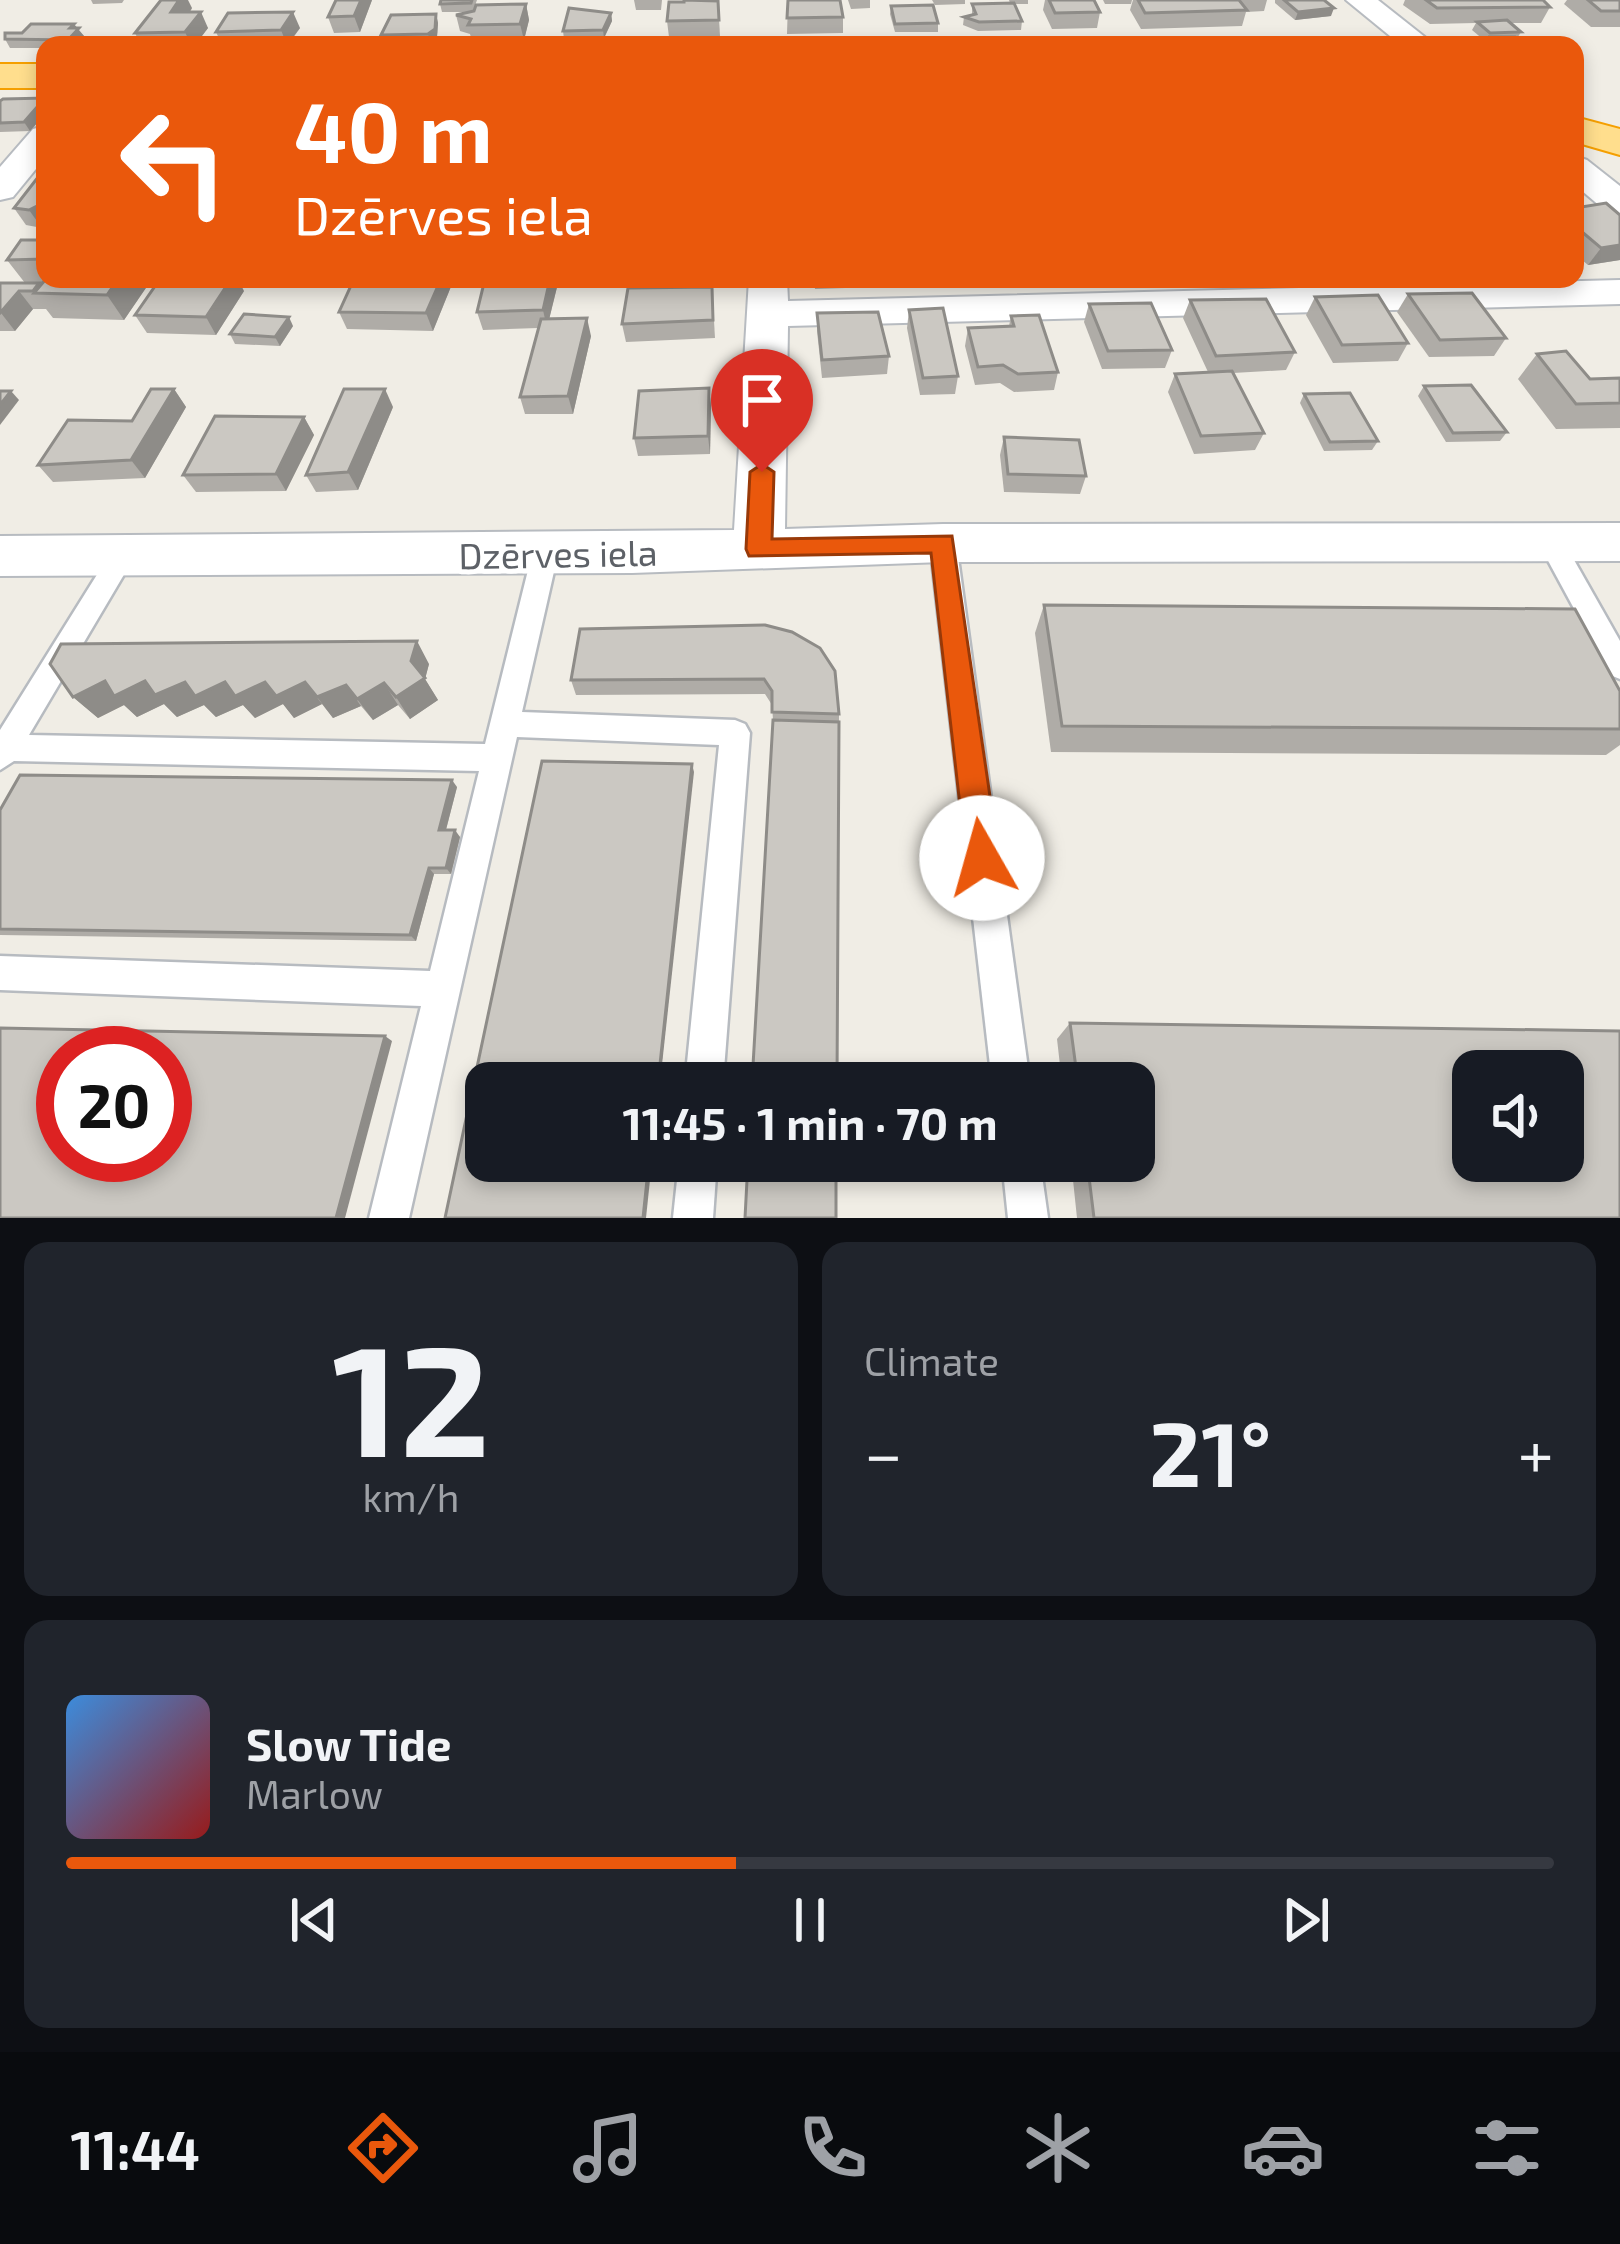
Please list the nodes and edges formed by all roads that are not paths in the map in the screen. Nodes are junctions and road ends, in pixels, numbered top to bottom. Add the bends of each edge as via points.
1 (1360, 0) edge
2 (1408, 36) edge
3 (0, 76) edge
4 (36, 76) edge
5 (1584, 132) edge
6 (1620, 142) edge
7 (36, 147) edge
8 (1584, 174) edge
9 (0, 189) edge
10 (1620, 204) edge
11 (1620, 292) edge
12 (768, 297) edge
13 (1620, 542) edge
14 (943, 543) junction
15 (1552, 544) junction
16 (759, 549) junction
17 (544, 554) junction
18 (0, 556) edge
19 (122, 556) junction
20 (1620, 667) edge
21 (504, 724) junction
22 (3, 753) edge
23 (496, 758) junction
24 (0, 973) edge
25 (443, 988) junction
26 (706, 1062) edge
27 (1008, 1062) edge
28 (696, 1182) edge
29 (1024, 1182) edge
30 (389, 1218) edge
31 (692, 1218) edge
32 (1028, 1218) edge

1 - 2 street
3 - 4 highway
5 - 6 highway
7 - 9 street
8 - 10 street
11 - 12 street
12 - 16 street
13 - 15 street, Dzērves iela
14 - 15 street, Dzērves iela
14 - 16 street, Dzērves iela
14 - 27 lane
15 - 20 lane
16 - 17 street, Dzērves iela
17 - 19 street, Dzērves iela
17 - 21 lane
18 - 19 street, Dzērves iela
19 - 22 lane
21 - 23 lane
21 - 26 lane via 735,733
22 - 23 lane
23 - 25 lane
24 - 25 lane
25 - 30 lane
28 - 31 lane
29 - 32 lane

